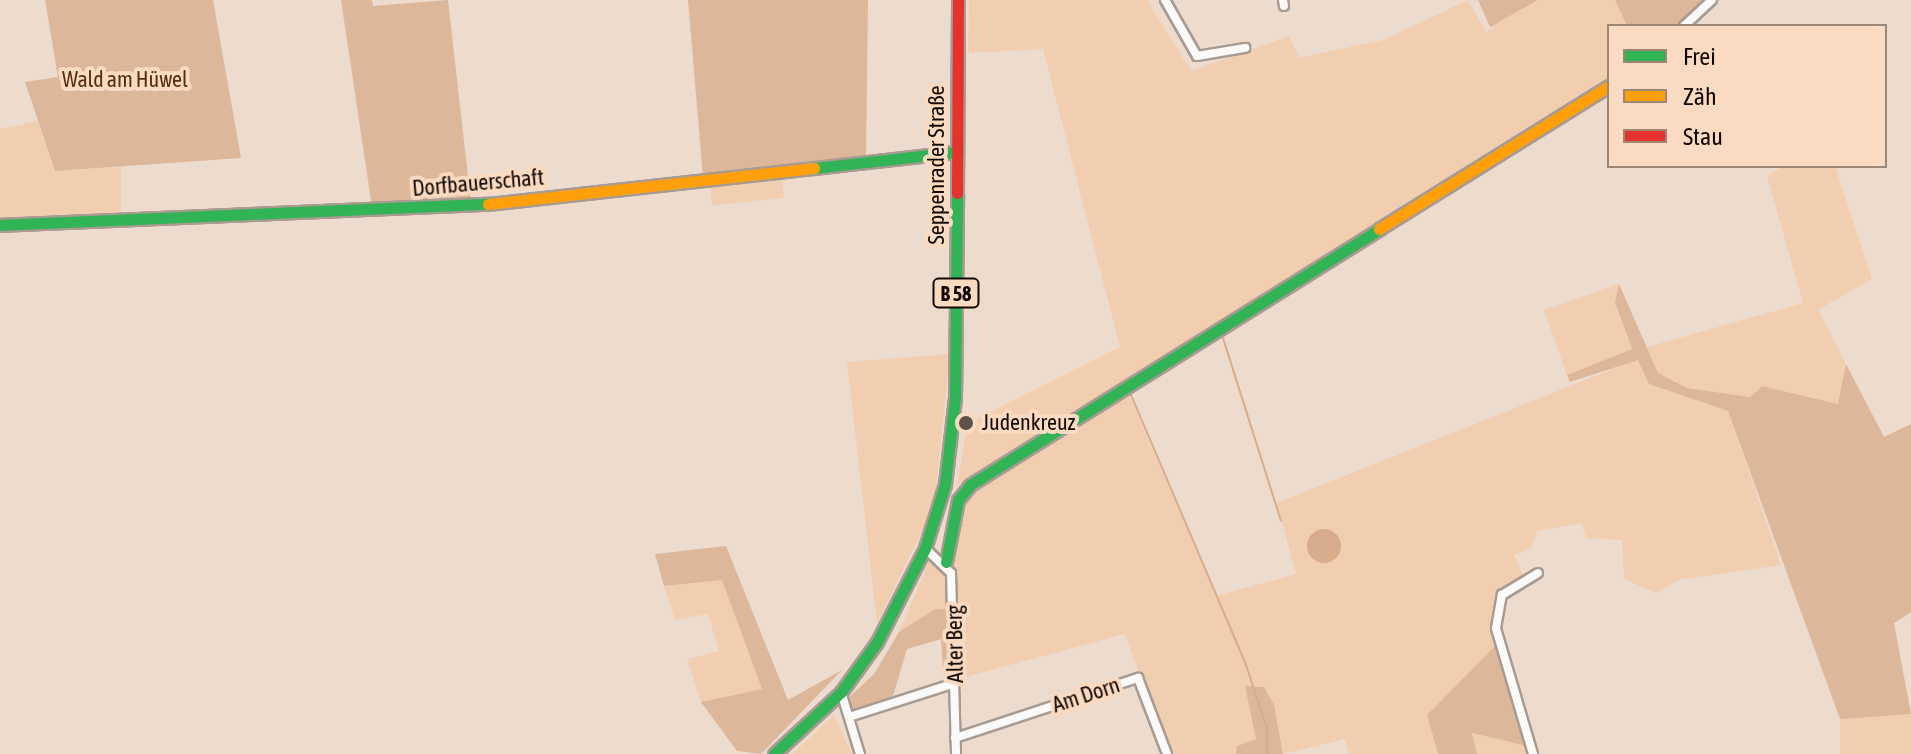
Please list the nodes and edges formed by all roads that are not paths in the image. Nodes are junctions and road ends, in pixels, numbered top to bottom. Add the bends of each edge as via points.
1 (958, 0) edge
2 (1165, 0) edge
3 (1712, 0) edge
4 (1686, 24) edge
5 (1245, 48) dead end
6 (1607, 87) edge
7 (957, 152) junction
8 (0, 225) edge
9 (925, 548) junction
10 (946, 562) junction
11 (1538, 573) dead end
12 (955, 683) junction
13 (842, 695) junction
14 (849, 717) junction
15 (955, 738) junction
16 (774, 754) edge
17 (860, 754) edge
18 (956, 754) edge
19 (1167, 754) edge
20 (1533, 754) edge

1 - 7 street, Seppenrader Straße / B 58
2 - 5 street via 1197,56
3 - 4 street
6 - 10 street via 970,485 958,500
7 - 8 street, Dorfbauerschaft via 472,206
7 - 9 street, Seppenrader Straße / B 58 via 952,442
9 - 10 street
9 - 13 street, Seppenrader Straße / B 58 via 877,642
10 - 12 street, Alter Berg via 954,589
11 - 20 street via 1502,595 1496,628
12 - 14 street
12 - 15 street, Alter Berg
13 - 14 street
13 - 16 street, Seppenrader Straße / B 58
14 - 17 street
15 - 18 street, Alter Berg
15 - 19 street, Am Dorn via 1138,678

